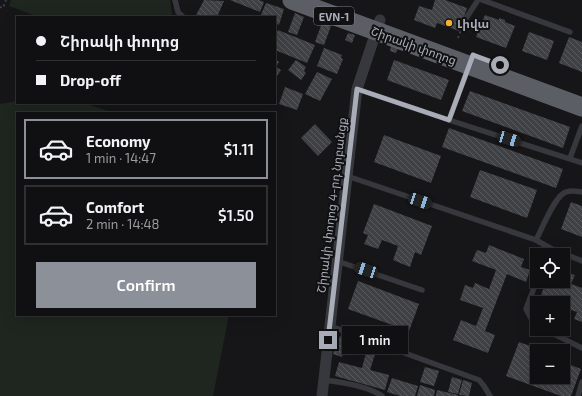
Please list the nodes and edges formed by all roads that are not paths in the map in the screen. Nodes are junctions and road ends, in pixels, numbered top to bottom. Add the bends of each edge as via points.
1 (175, 0) edge
2 (292, 0) edge
3 (324, 0) edge
4 (478, 0) edge
5 (482, 0) edge
6 (182, 16) edge
7 (463, 23) dead end
8 (378, 26) junction
9 (570, 32) dead end
10 (471, 60) junction
11 (357, 89) junction
12 (582, 95) edge
13 (582, 107) edge
14 (449, 120) junction
15 (582, 126) edge
16 (570, 158) junction
17 (582, 163) edge
18 (347, 176) junction
19 (582, 192) edge
20 (536, 240) junction
21 (550, 248) edge
22 (570, 257) edge
23 (337, 261) junction
24 (582, 262) edge
25 (422, 290) dead end
26 (530, 298) edge
27 (530, 316) edge
28 (330, 326) junction
29 (558, 336) edge
30 (582, 348) edge
31 (324, 380) junction
32 (582, 382) edge
33 (322, 396) edge
34 (382, 396) edge
35 (490, 396) edge
36 (578, 396) edge

1 - 6 lane via 178,12
2 - 8 highway, Շիրակի փողոց / EVN-1
3 - 8 highway, Շիրակի փողոց / EVN-1
4 - 7 lane
5 - 9 lane
8 - 10 highway, Շիրակի փողոց / EVN-1
8 - 11 street, Շիրակի փողոց 4-րդ նրբանցք
10 - 12 highway, Շիրակի փողոց / EVN-1
10 - 13 highway, Շիրակի փողոց / EVN-1
10 - 14 lane
11 - 14 lane
11 - 18 street, Շիրակի փողոց 4-րդ նրբանցք
14 - 16 lane
15 - 16 lane
16 - 17 lane
18 - 20 lane
18 - 23 street, Շիրակի փողոց 4-րդ նրբանցք
19 - 20 lane via 565,192 558,199
20 - 21 lane
22 - 24 lane
23 - 25 lane
23 - 28 street, Շիրակի փողոց 4-րդ նրբանցք
26 - 27 lane via 526,309
28 - 31 street, Շիրակի փողոց 4-րդ նրբանցք
28 - 35 lane via 479,380
29 - 30 lane
31 - 33 street, Շիրակի փողոց 4-րդ նրբանցք
31 - 34 lane via 364,388
32 - 36 lane

